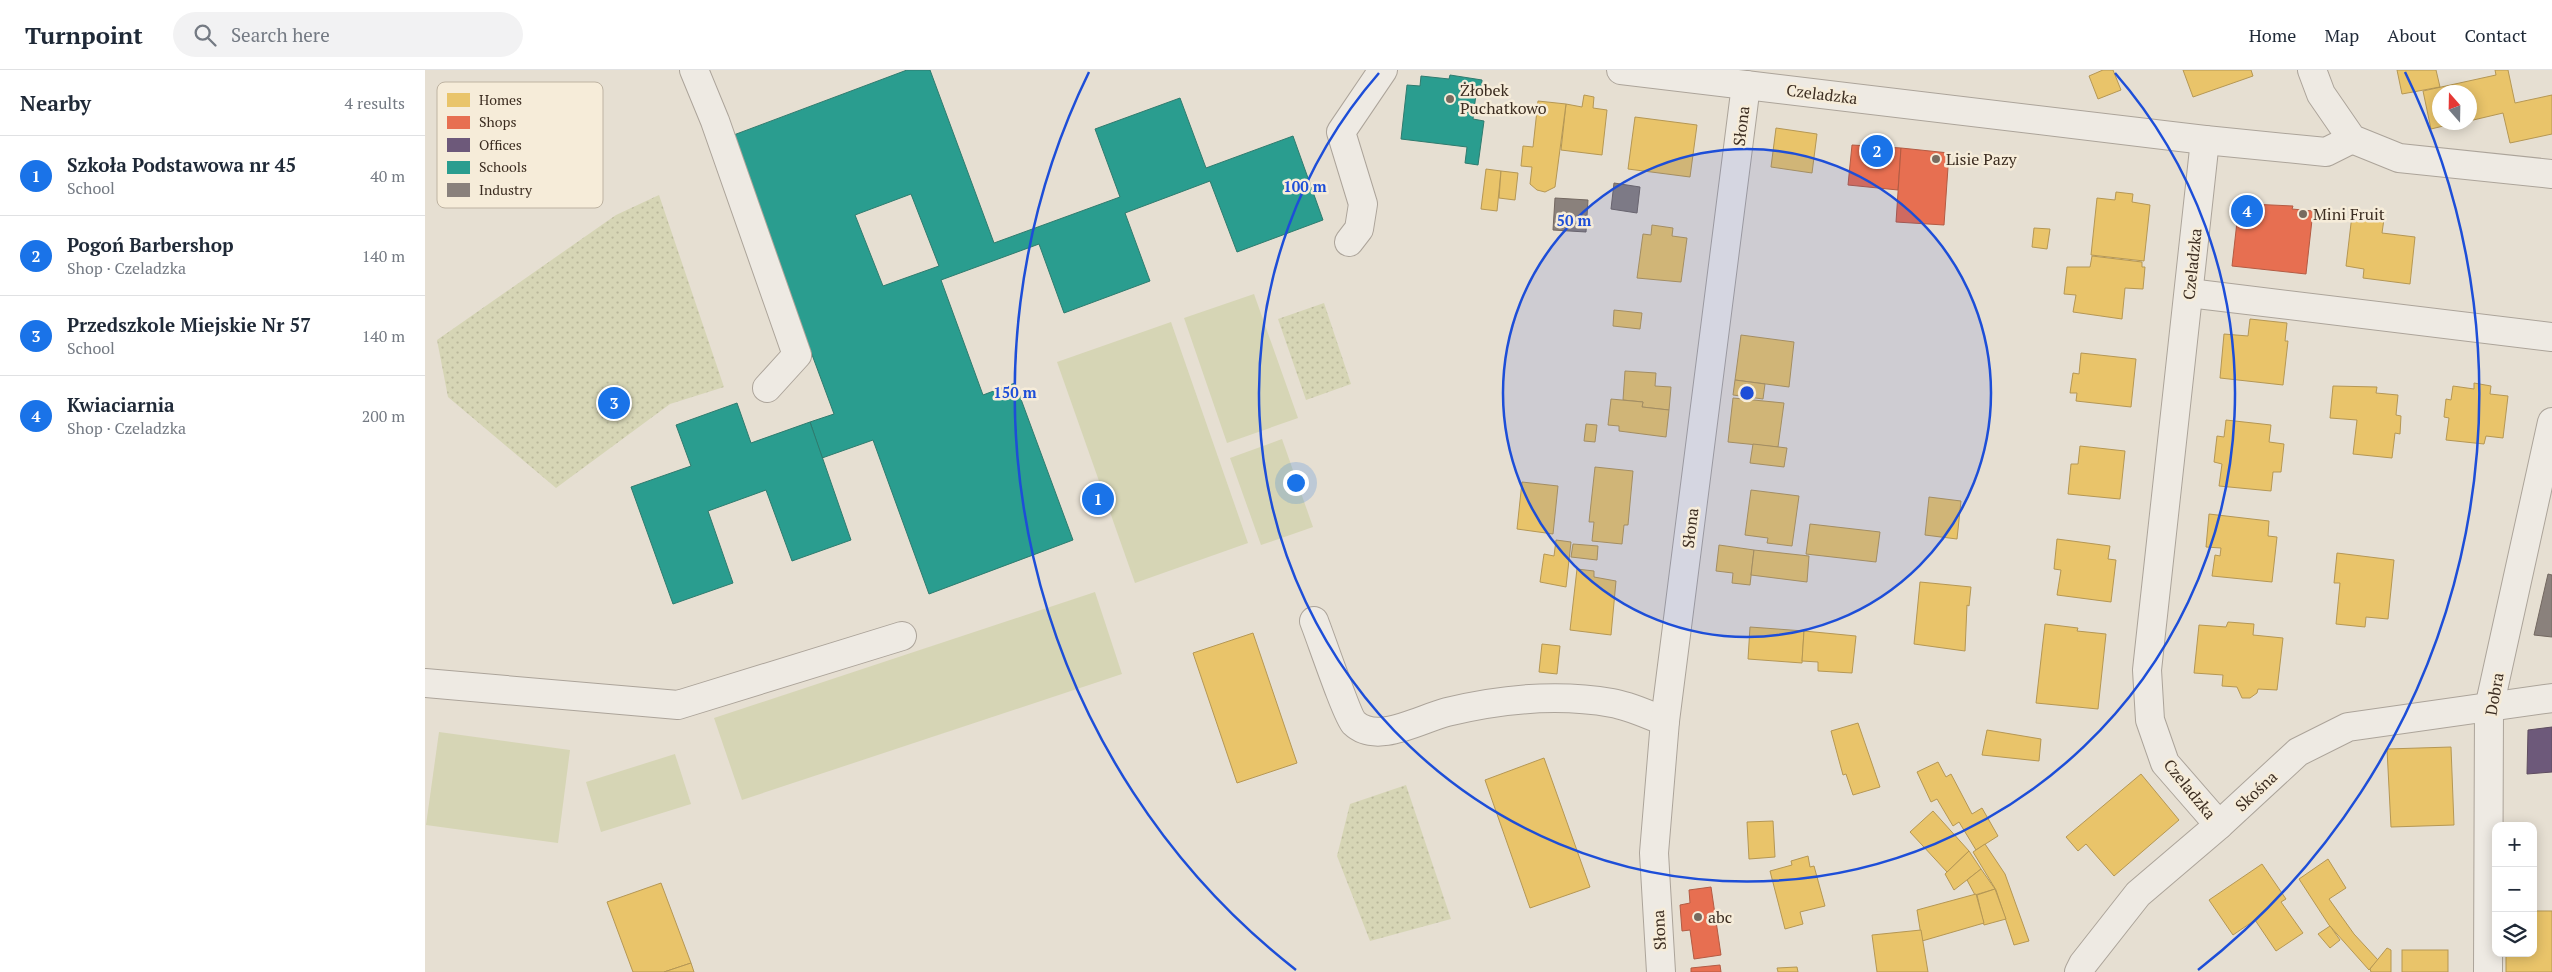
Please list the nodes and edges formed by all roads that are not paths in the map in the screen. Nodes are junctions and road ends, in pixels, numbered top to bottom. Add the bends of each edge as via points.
1 (694, 70) edge
2 (1383, 70) edge
3 (1621, 70) edge
4 (2312, 70) edge
5 (1746, 85) junction
6 (2352, 138) junction
7 (2205, 140) junction
8 (2552, 174) edge
9 (1349, 242) dead end
10 (2189, 293) junction
11 (2552, 337) edge
12 (767, 388) dead end
13 (2552, 422) edge
14 (1315, 621) dead end
15 (902, 636) dead end
16 (425, 683) edge
17 (2552, 698) edge
18 (2489, 708) junction
19 (1665, 721) junction
20 (2219, 825) junction
21 (1661, 972) edge
22 (2079, 972) edge
23 (2489, 972) edge

1 - 12 street via 797,355
2 - 9 street via 1341,132 1363,204 1359,229
3 - 5 street, Czeladzka
4 - 6 street via 2321,94
5 - 7 street, Czeladzka
5 - 19 street, Słona
6 - 7 street via 2326,152
6 - 8 street via 2399,158
7 - 10 street, Czeladzka
10 - 11 street
10 - 20 street, Czeladzka via 2147,670 2150,720 2165,763
13 - 18 street, Dobra
14 - 19 street via 1352,722 1367,732 1388,730 1504,699 1558,698 1613,703
15 - 16 street via 678,705
17 - 18 street, Skośna
18 - 20 street, Skośna via 2347,727 2298,752
18 - 23 street, Dobra
19 - 21 street, Słona via 1654,854
20 - 22 street, Skośna via 2138,894

